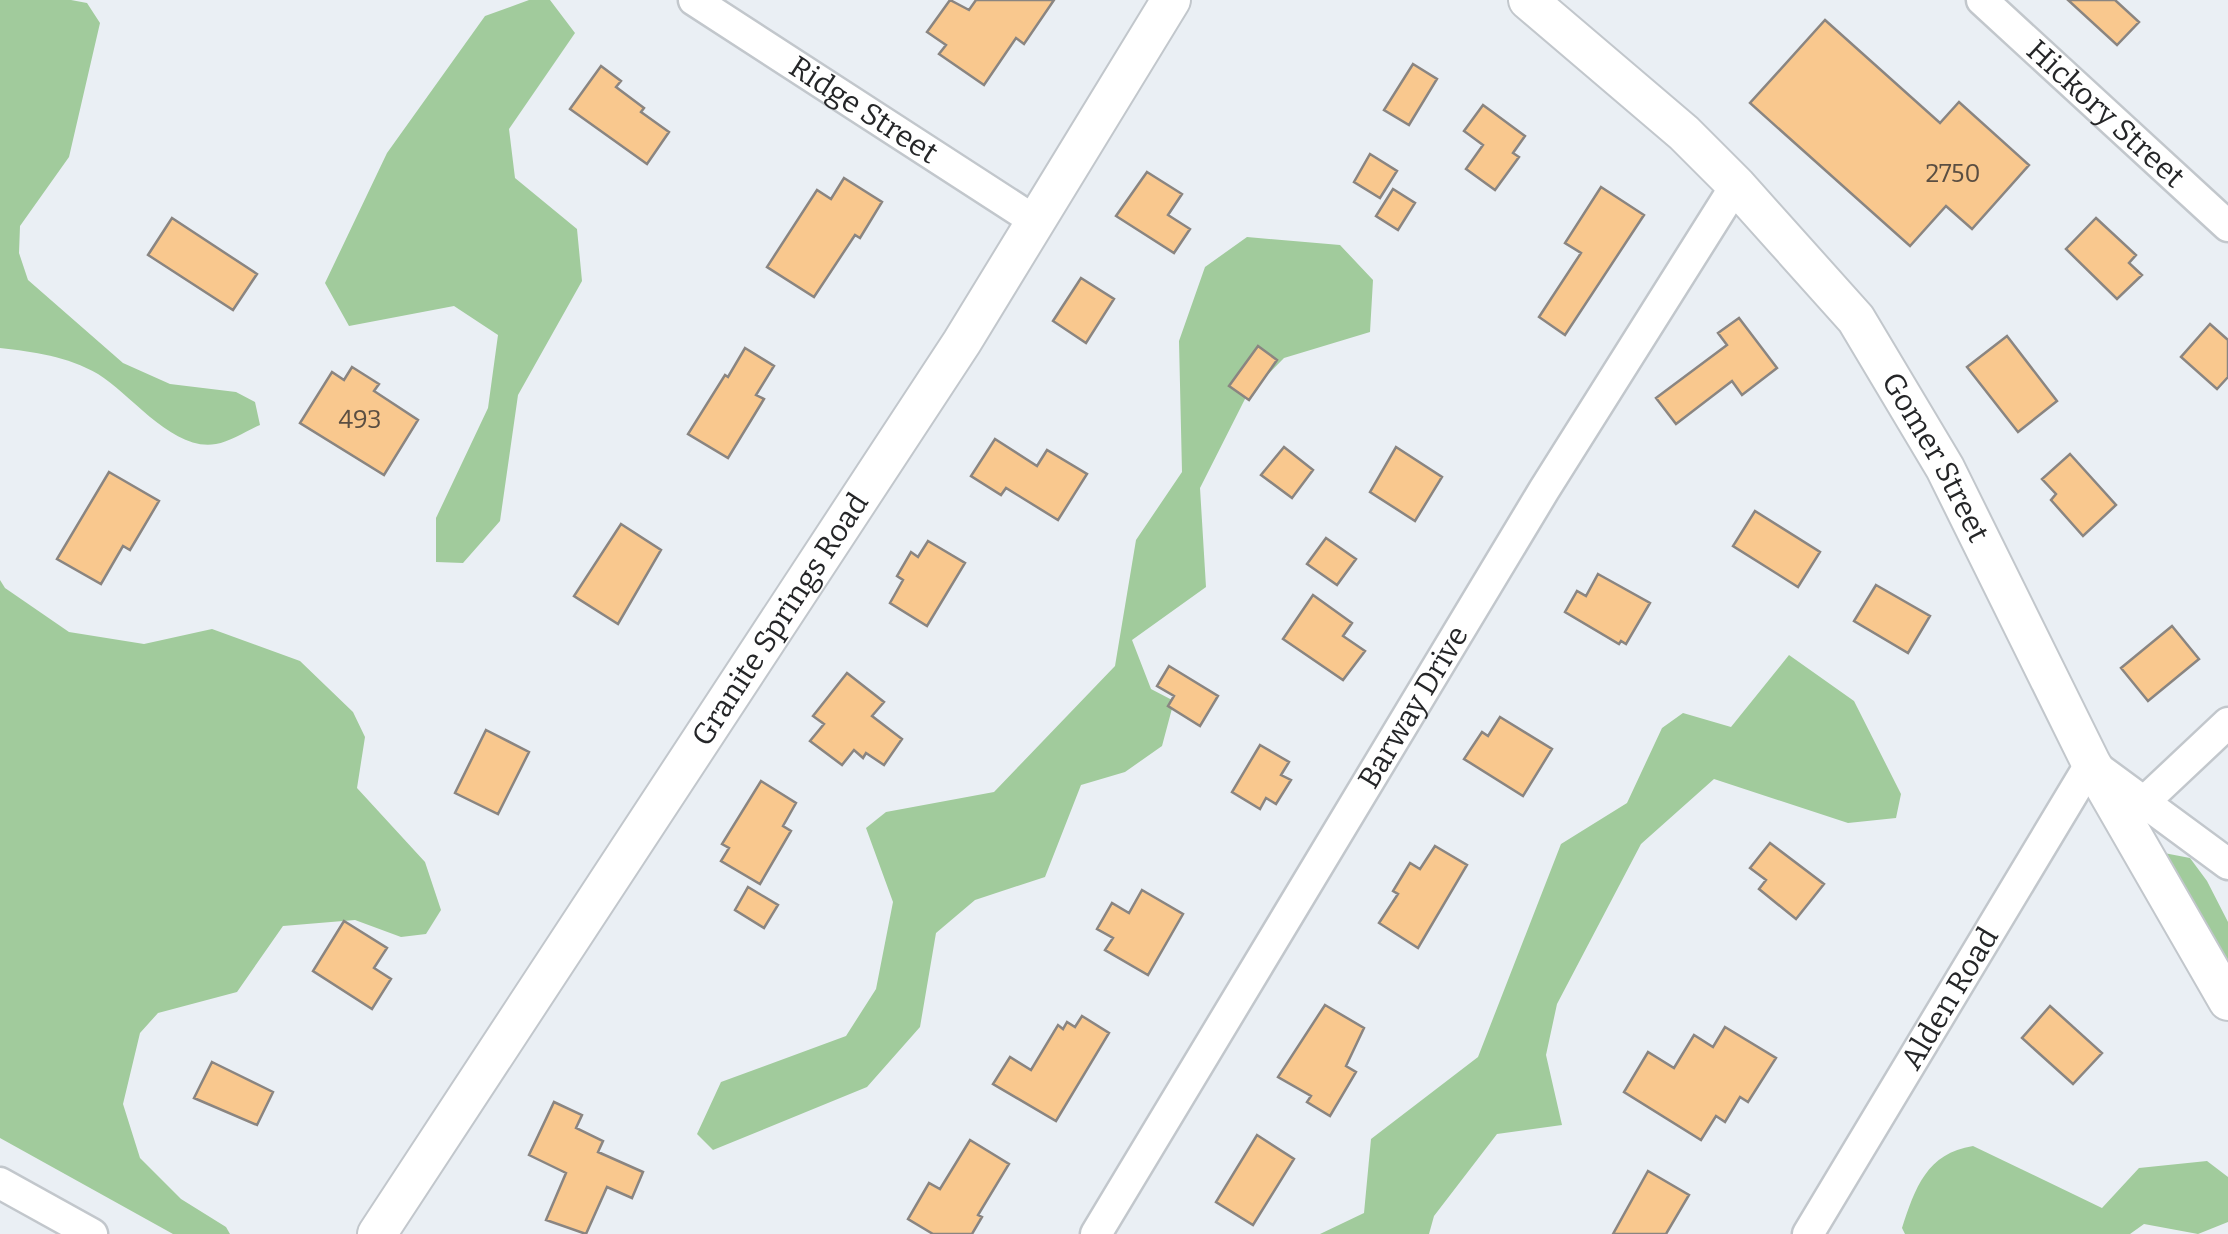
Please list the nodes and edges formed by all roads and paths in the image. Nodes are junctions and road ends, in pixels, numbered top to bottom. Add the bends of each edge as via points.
1 (694, 0) edge
2 (1172, 0) edge
3 (1528, 0) edge
4 (1982, 0) edge
5 (1736, 185) junction
6 (1035, 221) junction
7 (2228, 226) edge
8 (2228, 723) edge
9 (2091, 763) junction
10 (2144, 802) junction
11 (2228, 864) edge
12 (2228, 1000) edge
13 (0, 1183) edge
14 (92, 1234) edge
15 (377, 1234) edge
16 (1096, 1234) edge
17 (1808, 1234) edge

1 - 6 street, Ridge Street
2 - 6 street, Granite Springs Road
3 - 5 street, Gomer Street
4 - 7 street, Hickory Street
5 - 9 street, Gomer Street via 1856,319 1945,468
5 - 16 street, Barway Drive via 1544,490
6 - 15 street, Granite Springs Road
8 - 10 street
9 - 10 street
9 - 12 street, Gomer Street
9 - 17 street, Alden Road
10 - 11 street
13 - 14 street

